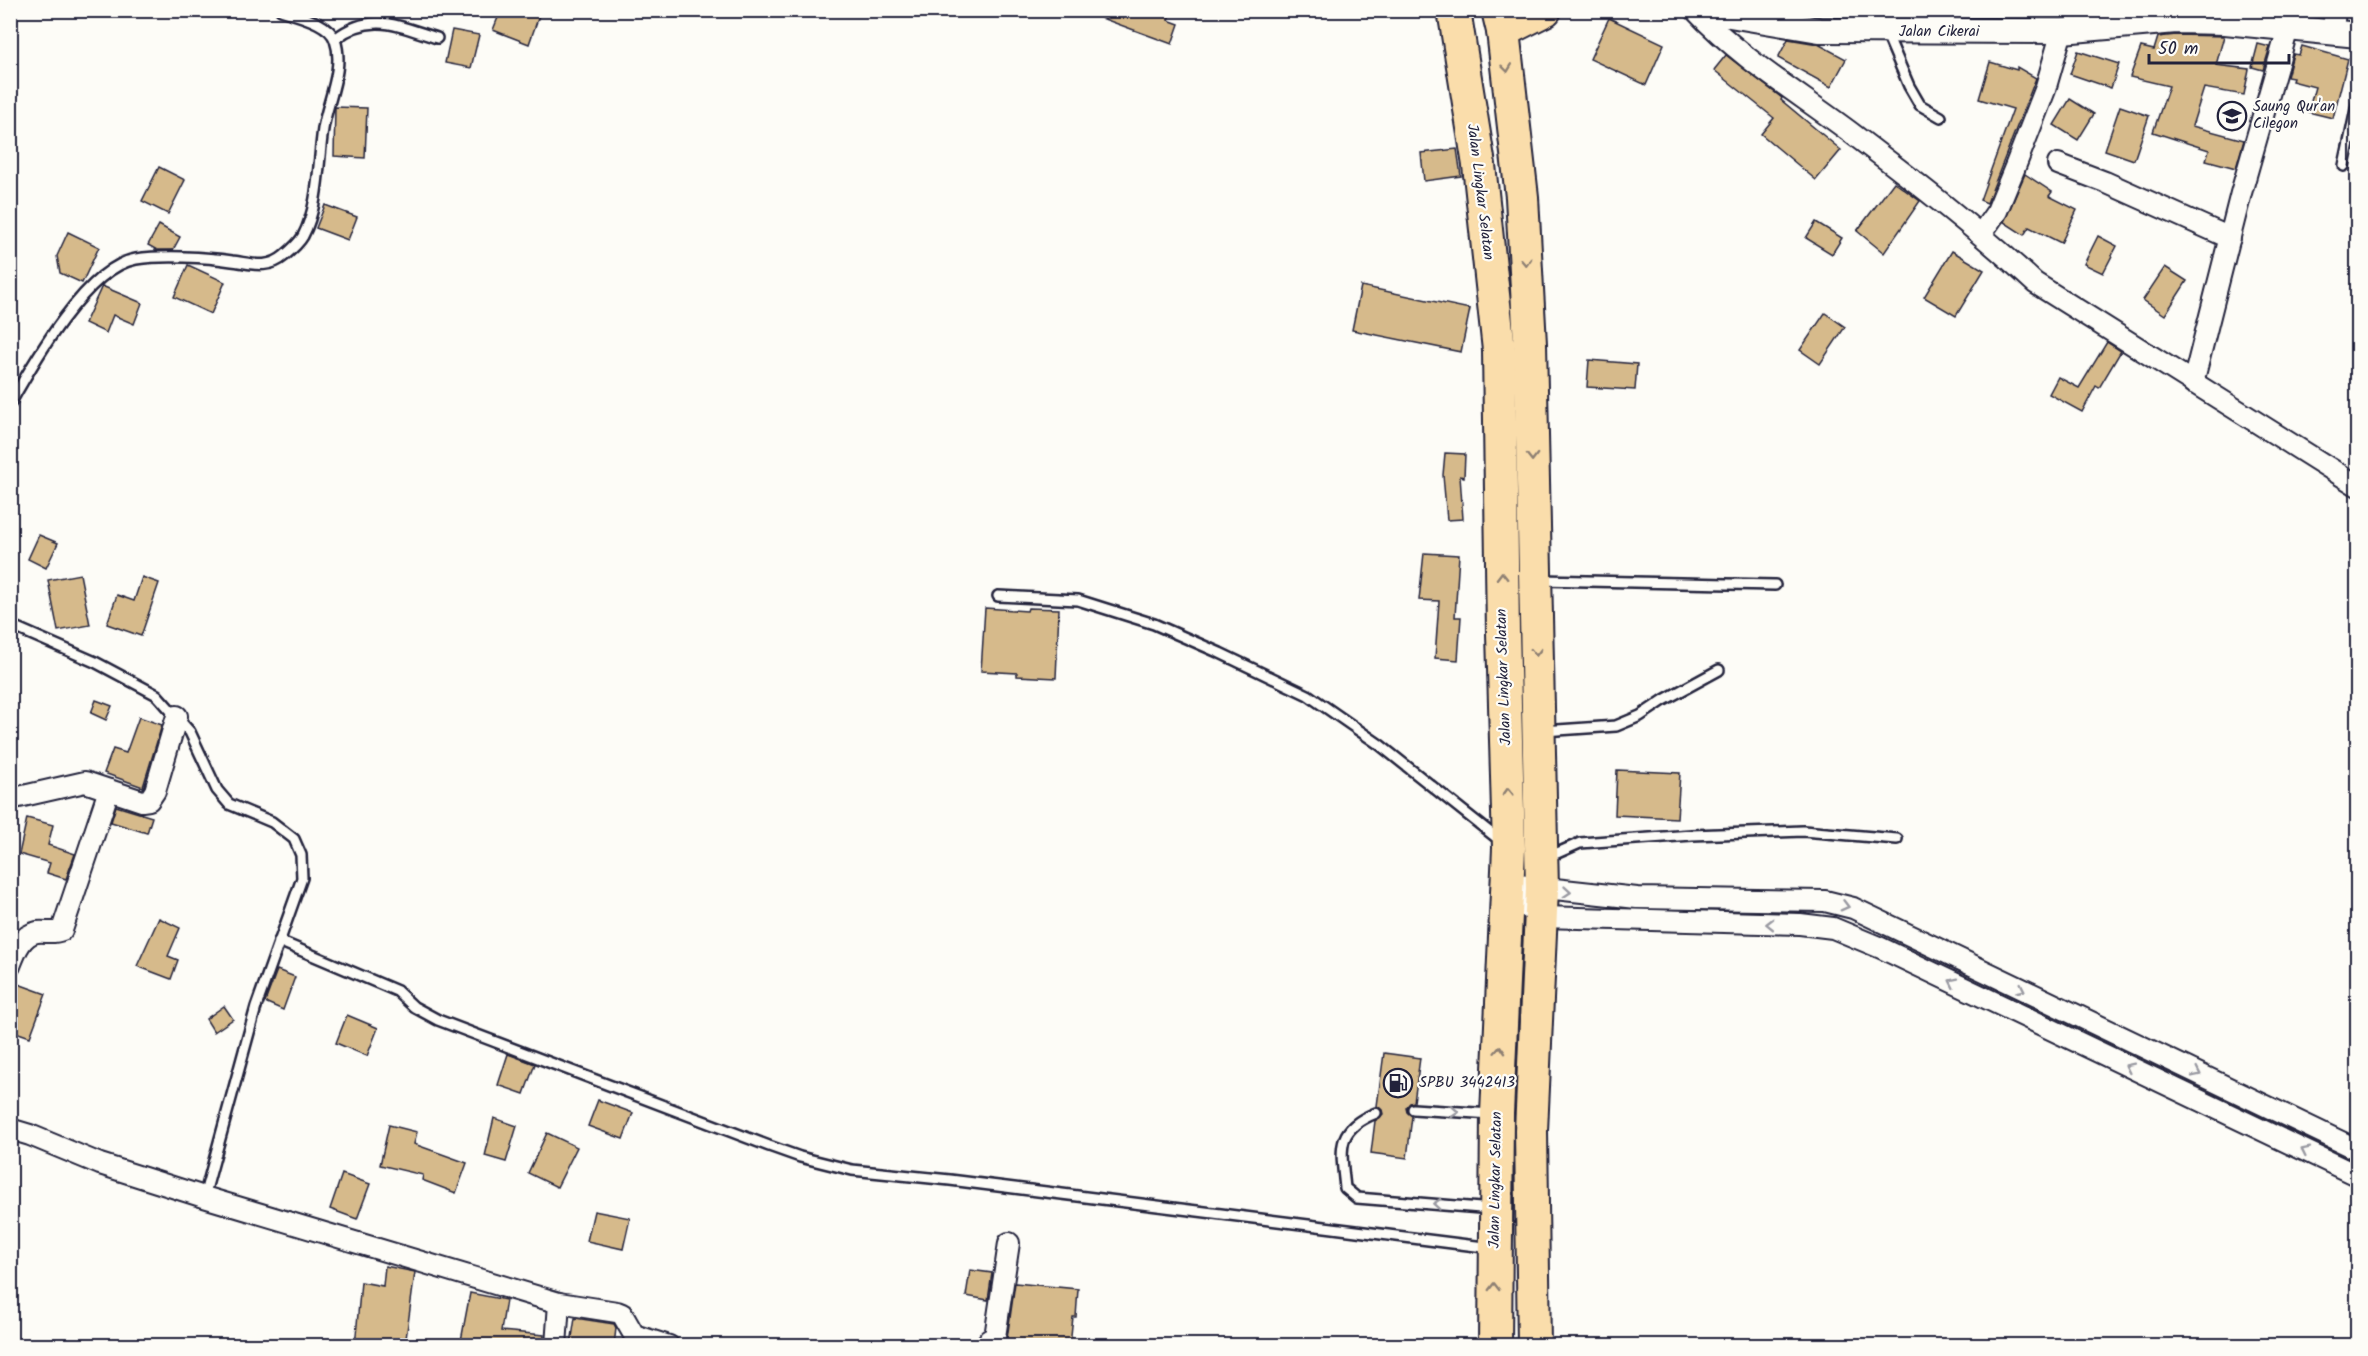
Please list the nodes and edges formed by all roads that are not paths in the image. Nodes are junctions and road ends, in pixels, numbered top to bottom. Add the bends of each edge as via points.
1 (281, 10) edge
2 (1454, 10) edge
3 (1545, 10) edge
4 (1695, 10) edge
5 (1700, 10) edge
6 (1501, 21) edge
7 (1884, 21) edge
8 (2334, 21) edge
9 (2288, 28) junction
10 (2062, 32) junction
11 (2358, 35) edge
12 (437, 38) dead end
13 (335, 39) junction
14 (2358, 100) edge
15 (1941, 117) dead end
16 (2058, 164) dead end
17 (2344, 166) dead end
18 (1981, 234) junction
19 (2230, 238) junction
20 (2193, 383) junction
21 (10, 404) edge
22 (2358, 486) edge
23 (1535, 580) junction
24 (1775, 585) dead end
25 (998, 596) dead end
26 (10, 624) edge
27 (1719, 670) dead end
28 (177, 716) junction
29 (1538, 731) junction
30 (109, 790) junction
31 (10, 799) edge
32 (1897, 839) dead end
33 (1530, 871) junction
34 (1509, 889) junction
35 (279, 941) junction
36 (10, 966) edge
37 (1413, 1109) dead end
38 (1376, 1113) dead end
39 (1497, 1114) junction
40 (10, 1129) edge
41 (2358, 1150) edge
42 (2358, 1176) edge
43 (204, 1197) junction
44 (1495, 1209) junction
45 (1009, 1243) dead end
46 (1494, 1248) junction
47 (559, 1303) junction
48 (556, 1346) edge
49 (669, 1346) edge
50 (986, 1346) edge
51 (1494, 1346) edge
52 (1534, 1346) edge

1 - 13 lane via 312,21 330,31
33 -> 2 highway, Jalan Lingkar Selatan via 1503,633 1498,350 1479,165
3 - 6 highway
4 - 18 street via 1752,63 1853,134
5 - 7 street, Jalan Cikerai via 1819,30
6 -> 23 highway, Jalan Lingkar Selatan via 1524,220
7 - 10 street, Jalan Cikerai
7 - 15 lane via 1920,105
8 - 9 street, Jalan Cikerai
8 - 11 street, Jalan Cikerai
9 - 10 street, Jalan Cikerai via 2176,21
9 - 19 street
10 - 18 street via 2045,90 2015,167 1997,211
12 - 13 lane via 373,22 348,28
13 - 21 lane via 337,69 323,130 320,170 302,237 283,258 260,266 220,260 134,259 110,272 86,290
14 - 17 lane
16 - 19 street
18 - 20 street via 2035,283
19 - 20 street
20 - 22 street
23 - 24 lane
23 -> 29 highway, Jalan Lingkar Selatan
25 - 33 lane via 1078,600 1154,624 1308,695 1380,745
26 - 28 lane via 157,695
27 - 29 lane via 1616,726
28 - 30 street via 151,799 142,801
28 - 35 lane via 190,732 217,790 229,804 272,822 294,839 301,855 302,878
29 - 33 highway, Jalan Lingkar Selatan
30 - 31 street via 78,782
30 - 36 street via 62,930 29,935
32 - 33 lane via 1803,831 1581,843
33 - 34 highway, Jalan Lingkar Selatan
33 - 34 street
33 -> 41 street via 1637,898 1825,901 1853,908
42 -> 33 street via 1833,928
33 - 52 highway, Jalan Lingkar Selatan
39 -> 34 highway, Jalan Lingkar Selatan
35 - 43 lane via 256,1007
35 - 46 lane via 397,991 438,1020 769,1146 842,1168
37 -> 39 lane
44 -> 38 lane via 1357,1198 1345,1188 1344,1136 1351,1126
39 - 44 highway, Jalan Lingkar Selatan
40 - 43 street via 100,1164
43 - 47 street
44 - 46 highway, Jalan Lingkar Selatan
45 - 50 street via 995,1337
51 -> 46 highway, Jalan Lingkar Selatan
47 - 48 street
47 - 49 street via 617,1312 634,1335

